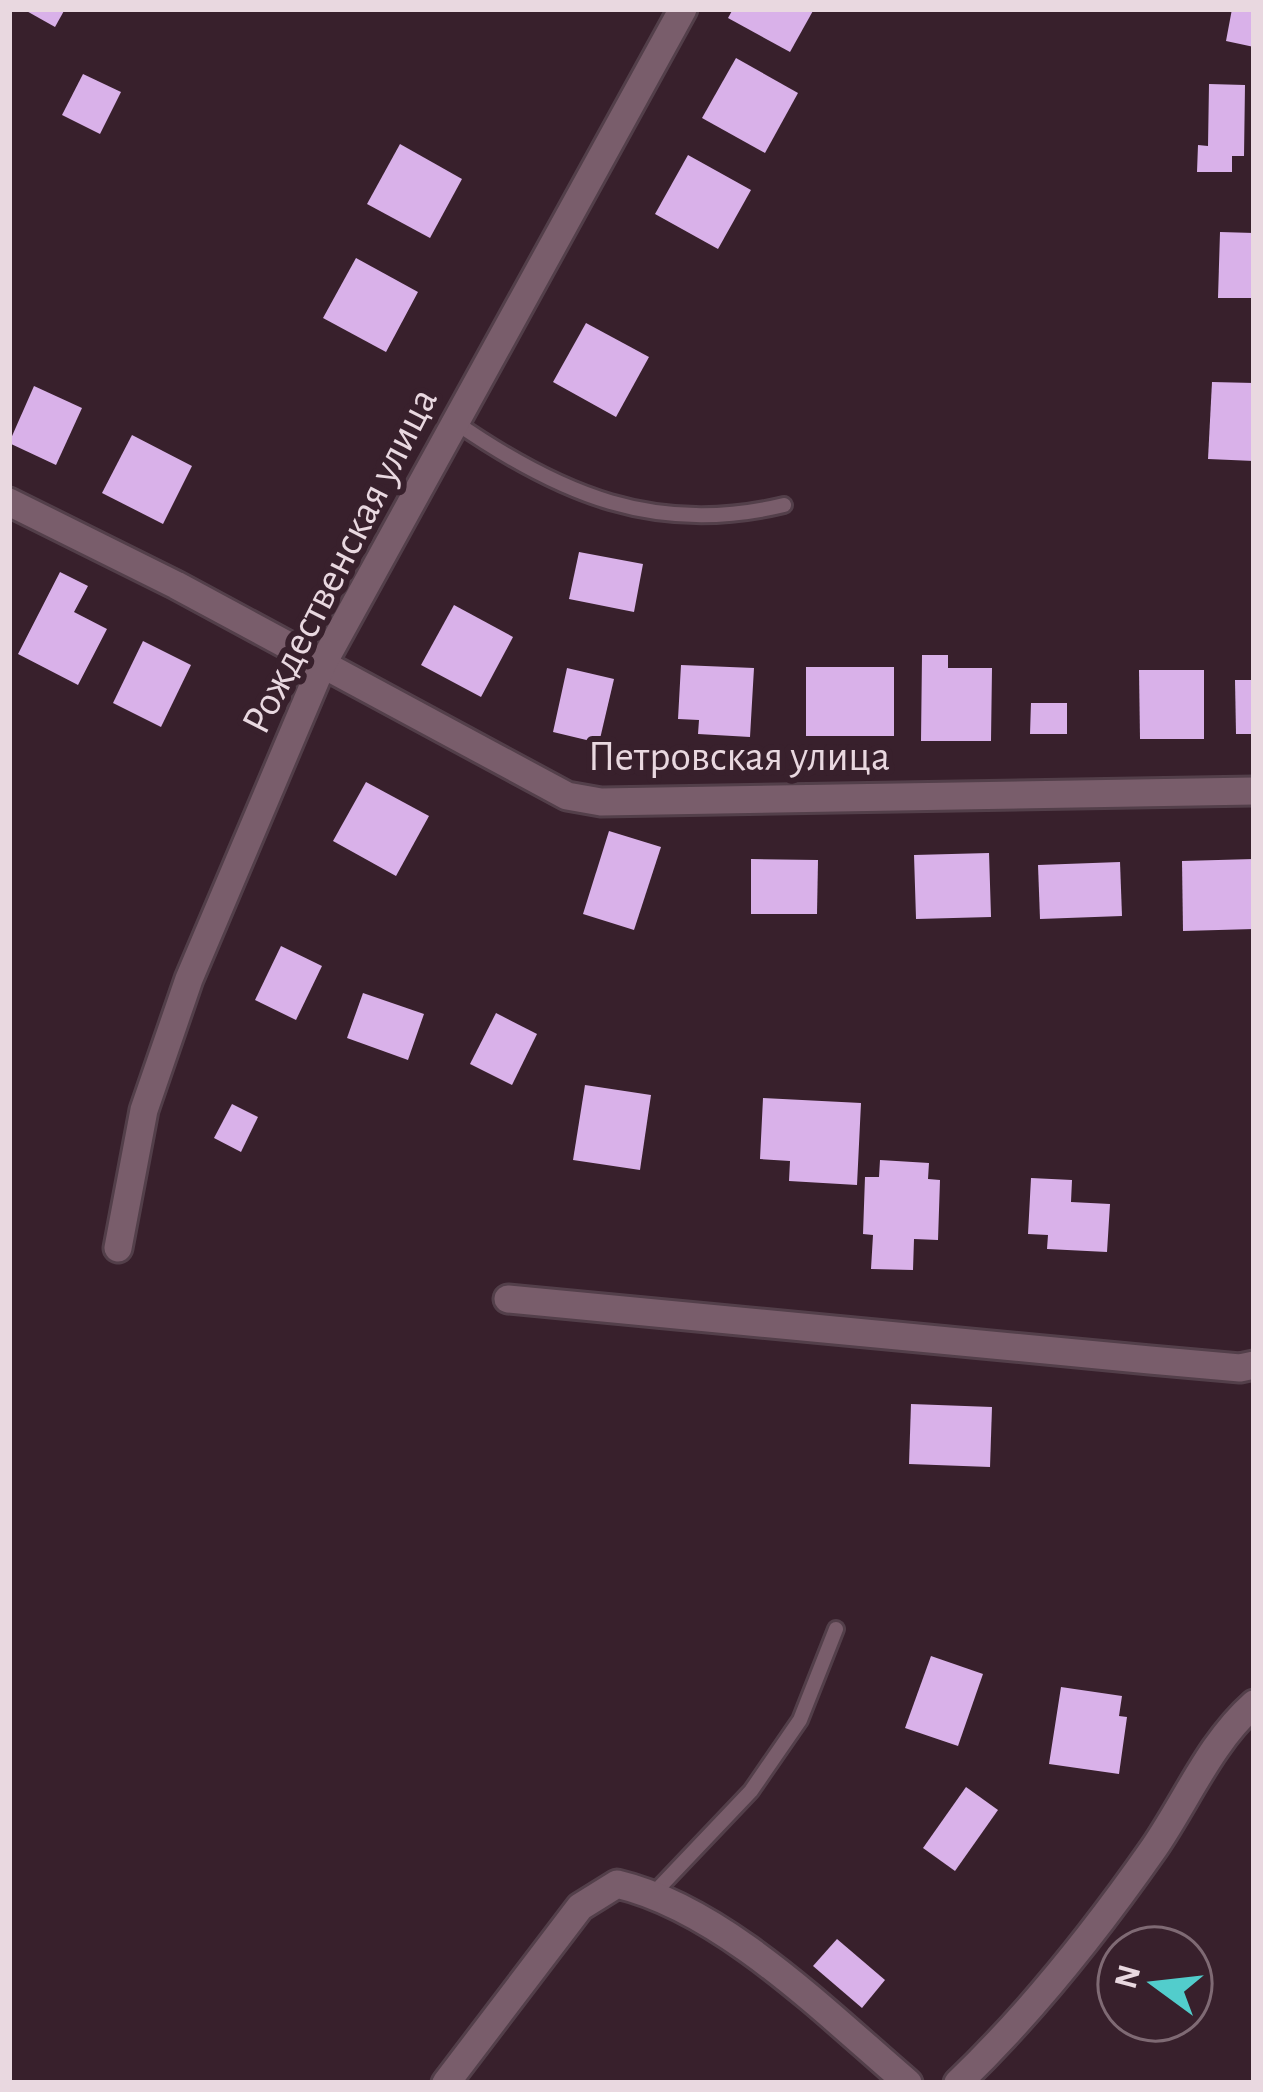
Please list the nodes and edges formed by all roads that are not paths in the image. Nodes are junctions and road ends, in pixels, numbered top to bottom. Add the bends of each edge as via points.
1 (683, 9) edge
2 (455, 422) junction
3 (9, 502) edge
4 (784, 505) dead end
5 (322, 663) junction
6 (1254, 791) edge
7 (118, 1249) dead end
8 (508, 1298) dead end
9 (1254, 1365) edge
10 (836, 1630) dead end
11 (1254, 1704) edge
12 (654, 1892) junction
13 (446, 2083) edge
14 (908, 2083) edge
15 (958, 2083) edge

1 - 2 street, Рождественская улица
2 - 4 lane via 519,466 660,515 738,516
2 - 5 street, Рождественская улица
3 - 5 street, Петровская улица
5 - 6 street, Петровская улица via 567,796 601,802
5 - 7 street, Рождественская улица via 189,980 144,1110
8 - 9 street
10 - 12 lane via 800,1720 751,1792
11 - 15 street via 1232,1723 1154,1847 1013,2030
12 - 13 street via 617,1884 580,1907
12 - 14 street via 765,1961

